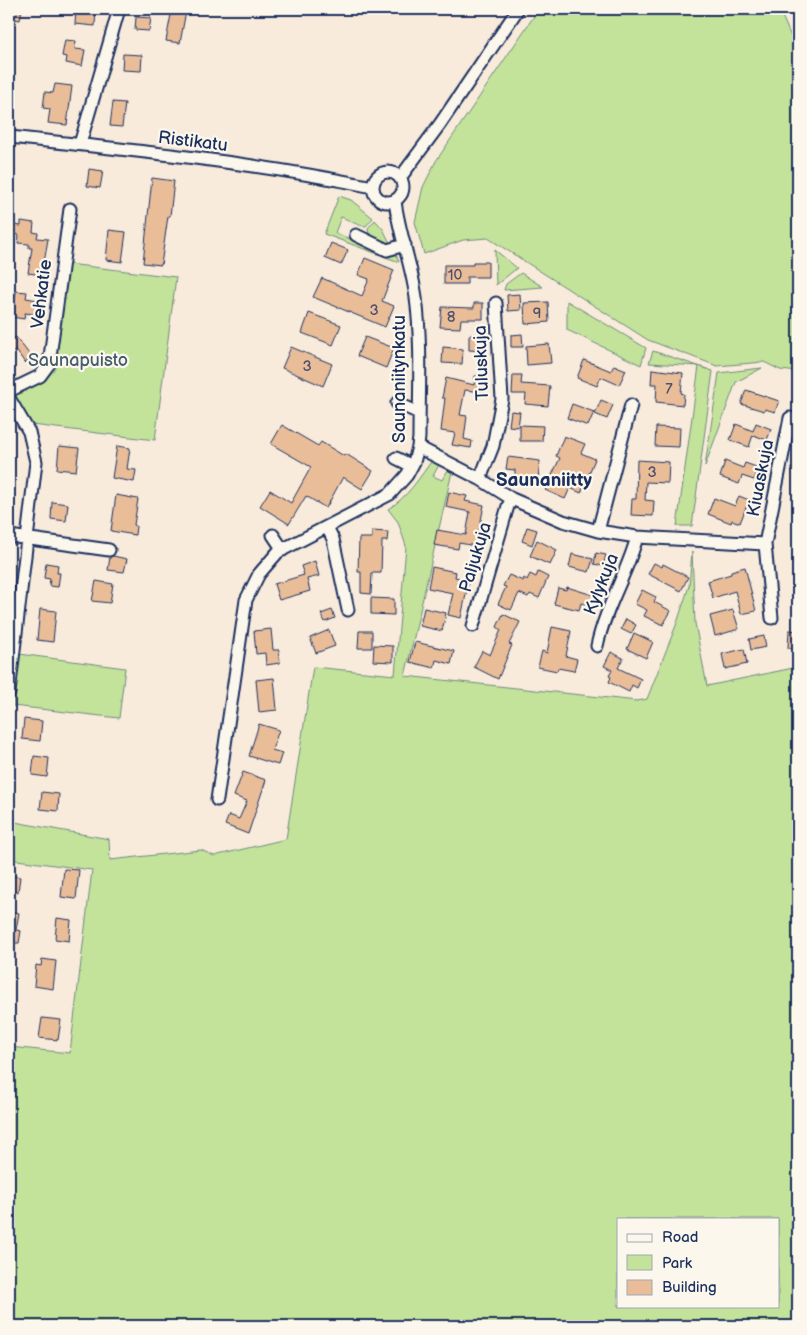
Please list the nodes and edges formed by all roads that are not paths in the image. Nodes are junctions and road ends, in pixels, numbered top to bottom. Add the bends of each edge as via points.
1 (119, 9) edge
2 (518, 9) edge
3 (9, 137) edge
4 (80, 144) junction
5 (400, 178) junction
6 (372, 187) junction
7 (395, 201) junction
8 (70, 209) dead end
9 (356, 235) dead end
10 (405, 245) junction
11 (496, 303) dead end
12 (9, 391) edge
13 (9, 398) edge
14 (397, 403) dead end
15 (631, 405) dead end
16 (419, 413) junction
17 (790, 418) dead end
18 (418, 447) junction
19 (396, 458) dead end
20 (412, 466) junction
21 (480, 479) junction
22 (512, 499) junction
23 (327, 527) junction
24 (598, 531) junction
25 (273, 535) dead end
26 (9, 536) edge
27 (637, 537) junction
28 (28, 539) junction
29 (765, 544) junction
30 (109, 550) dead end
31 (283, 550) junction
32 (348, 610) dead end
33 (772, 618) dead end
34 (473, 626) dead end
35 (597, 646) dead end
36 (9, 694) edge
37 (217, 800) dead end

1 - 4 street
2 - 5 street
3 - 4 street, Ristikatu
4 - 6 street, Ristikatu via 236,164
5 - 6 street via 383,173
5 - 7 street via 402,192
6 - 7 street via 382,202
7 - 10 street, Saunaniitynkatu
8 - 12 street, Vehkatie via 49,364 40,376
9 - 10 street via 387,250
10 - 16 street, Saunaniitynkatu via 416,299 420,350
11 - 21 street, Tuluskuja via 502,399 493,446
13 - 28 street via 29,432 36,462
14 - 16 street
15 - 24 street
16 - 18 street, Saunaniitynkatu
17 - 29 street, Kiuaskuja
18 - 20 street, Saunaniitynkatu
18 - 21 street
19 - 20 street
20 - 23 street, Saunaniitynkatu via 390,494
21 - 22 street
22 - 24 street via 562,521
22 - 34 street, Paljukuja
23 - 31 street, Saunaniitynkatu
23 - 32 street via 333,539
24 - 27 street
25 - 31 street
26 - 28 street
27 - 29 street
27 - 35 street, Kylykuja
28 - 30 street
28 - 36 street
29 - 33 street, Kiuaskuja
31 - 37 street, Saunaniitynkatu via 258,574 246,600

